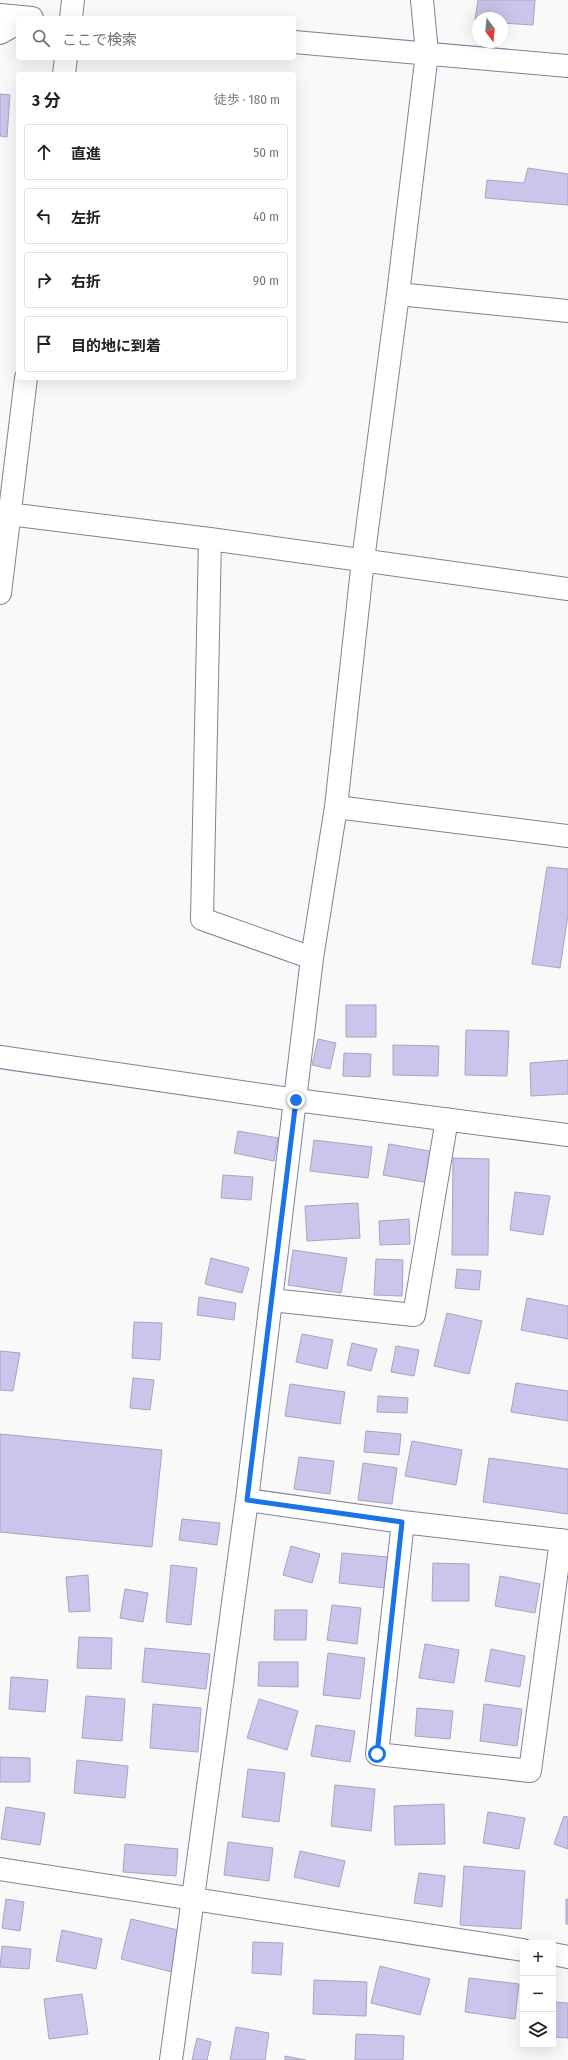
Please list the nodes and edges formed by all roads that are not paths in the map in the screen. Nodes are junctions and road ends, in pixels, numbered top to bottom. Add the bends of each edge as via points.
1 (14, 0) edge
2 (73, 0) edge
3 (422, 0) edge
4 (0, 15) edge
5 (26, 16) edge
6 (71, 16) edge
7 (16, 17) edge
8 (16, 24) edge
9 (0, 33) edge
10 (296, 42) edge
11 (427, 53) junction
12 (66, 60) edge
13 (568, 66) edge
14 (64, 72) edge
15 (398, 294) junction
16 (568, 311) edge
17 (26, 380) edge
18 (5, 513) edge
19 (210, 539) junction
20 (363, 560) junction
21 (568, 589) edge
22 (0, 593) edge
23 (336, 807) junction
24 (568, 836) edge
25 (312, 958) junction
26 (0, 1057) edge
27 (296, 1100) junction
28 (447, 1119) junction
29 (568, 1135) edge
30 (271, 1300) junction
31 (247, 1500) junction
32 (402, 1522) junction
33 (565, 1541) edge
34 (0, 1869) edge
35 (193, 1899) junction
36 (520, 1950) edge
37 (556, 1955) edge
38 (568, 1957) edge
39 (171, 2060) edge

1 - 5 street
2 - 6 street
3 - 11 street
4 - 7 street
8 - 9 street
10 - 11 street
11 - 13 street
11 - 15 street
12 - 14 street
15 - 16 street
15 - 20 street
17 - 18 street
18 - 19 street
18 - 22 street
19 - 20 street
19 - 25 street via 202,919
20 - 21 street
20 - 23 street
23 - 24 street
23 - 25 street
25 - 27 street
26 - 27 street
27 - 28 street
27 - 30 street
28 - 29 street
28 - 30 street via 414,1315
30 - 31 street
31 - 32 street
31 - 35 street
32 - 33 street
32 - 33 street via 377,1754 530,1771
34 - 35 street
35 - 36 street
35 - 39 street
37 - 38 street

